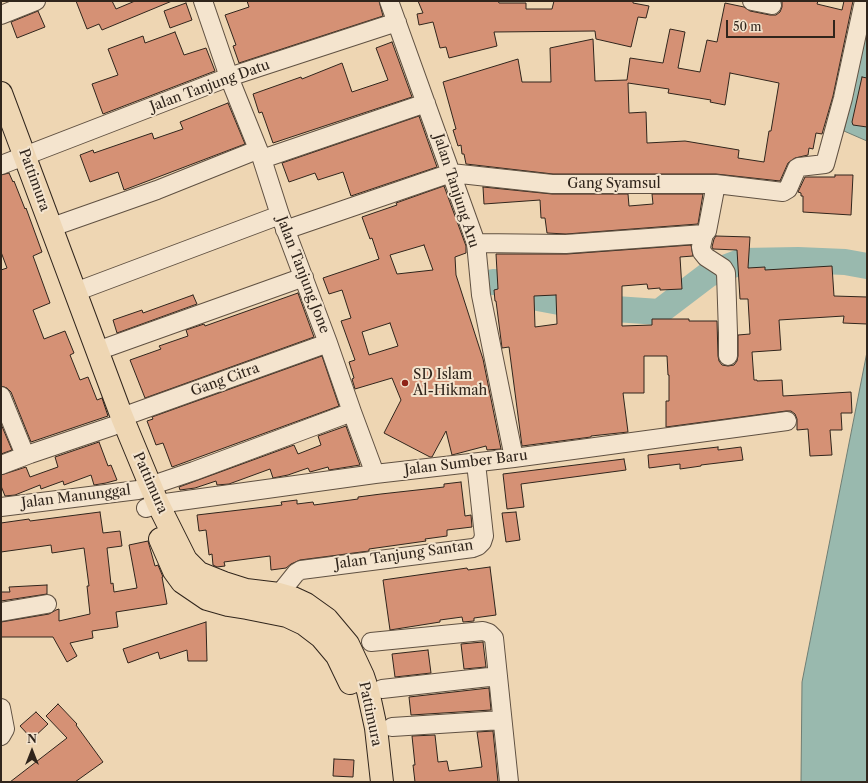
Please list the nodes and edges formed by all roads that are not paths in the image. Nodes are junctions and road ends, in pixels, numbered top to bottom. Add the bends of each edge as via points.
1 (36, 1) edge
2 (389, 1) edge
3 (752, 1) edge
4 (864, 1) edge
5 (207, 2) edge
6 (772, 5) dead end
7 (1, 15) edge
8 (396, 22) junction
9 (229, 77) junction
10 (1, 93) edge
11 (426, 103) junction
12 (1, 132) edge
13 (260, 155) junction
14 (13, 161) edge
15 (451, 173) junction
16 (716, 184) junction
17 (282, 222) junction
18 (52, 227) junction
19 (704, 234) junction
20 (476, 243) junction
21 (304, 277) junction
22 (75, 292) junction
23 (328, 342) junction
24 (97, 351) junction
25 (728, 356) dead end
26 (1, 396) edge
27 (352, 412) junction
28 (787, 421) dead end
29 (118, 422) junction
30 (25, 455) junction
31 (514, 458) junction
32 (476, 463) junction
33 (1, 465) edge
34 (375, 474) junction
35 (148, 497) junction
36 (1, 507) edge
37 (279, 594) junction
38 (48, 604) dead end
39 (266, 611) junction
40 (1, 612) edge
41 (371, 642) dead end
42 (498, 676) junction
43 (382, 689) dead end
44 (1, 708) edge
45 (502, 720) junction
46 (392, 727) dead end
47 (3, 733) edge
48 (368, 782) edge
49 (382, 782) edge
50 (510, 782) edge

1 - 7 street
2 - 8 street, Jalan Tanjung Aru
3 - 6 street
4 - 16 street, Gang Syamsul via 843,98 825,164 797,168 788,188 783,192
5 - 9 street, Jalan Tanjung Jone
8 - 9 street, Jalan Tanjung Datu
8 - 11 street, Jalan Tanjung Aru
9 - 13 street, Jalan Tanjung Jone
9 - 14 street, Jalan Tanjung Datu
10 - 14 main road, Pattimura
11 - 13 street
11 - 15 street, Jalan Tanjung Aru
12 - 14 main road, Pattimura
13 - 17 street, Jalan Tanjung Jone
13 - 18 street
14 - 18 main road, Pattimura
14 - 29 main road, Pattimura
15 - 16 street, Gang Syamsul via 552,184
15 - 17 street
15 - 20 street, Jalan Tanjung Aru
16 - 19 street via 707,231
17 - 21 street, Jalan Tanjung Jone
17 - 22 street
18 - 22 main road, Pattimura
19 - 20 street via 566,244
19 - 25 street via 702,252 726,273
20 - 31 street, Jalan Tanjung Aru via 481,295
21 - 23 street, Jalan Tanjung Jone
21 - 24 street
22 - 24 main road, Pattimura
23 - 27 street, Jalan Tanjung Jone
23 - 29 street, Gang Citra
24 - 29 main road, Pattimura
26 - 30 street
27 - 34 street, Jalan Tanjung Jone
27 - 35 street via 194,471
28 - 31 street, Jalan Sumber Baru
29 - 30 street, Gang Citra
29 - 35 main road, Pattimura
30 - 33 street, Gang Citra
31 - 32 street, Jalan Sumber Baru
32 - 34 street, Jalan Sumber Baru
32 - 37 street, Jalan Tanjung Santan via 484,536 478,546 301,570
34 - 35 street, Jalan Sumber Baru
35 - 36 street, Jalan Manunggal
35 - 37 main road, Pattimura via 186,560 199,573 246,590
35 - 39 main road, Pattimura via 174,571 182,582 207,599
37 - 39 street, Jalan Tanjung Santan
37 - 49 main road, Pattimura via 306,604 327,619 348,644 368,691 376,728
38 - 40 street
39 - 48 main road, Pattimura via 287,616 304,624 321,637 337,656 356,697
41 - 42 street via 486,632 495,641
42 - 43 street
42 - 45 street
44 - 47 street
45 - 46 street
45 - 50 street

